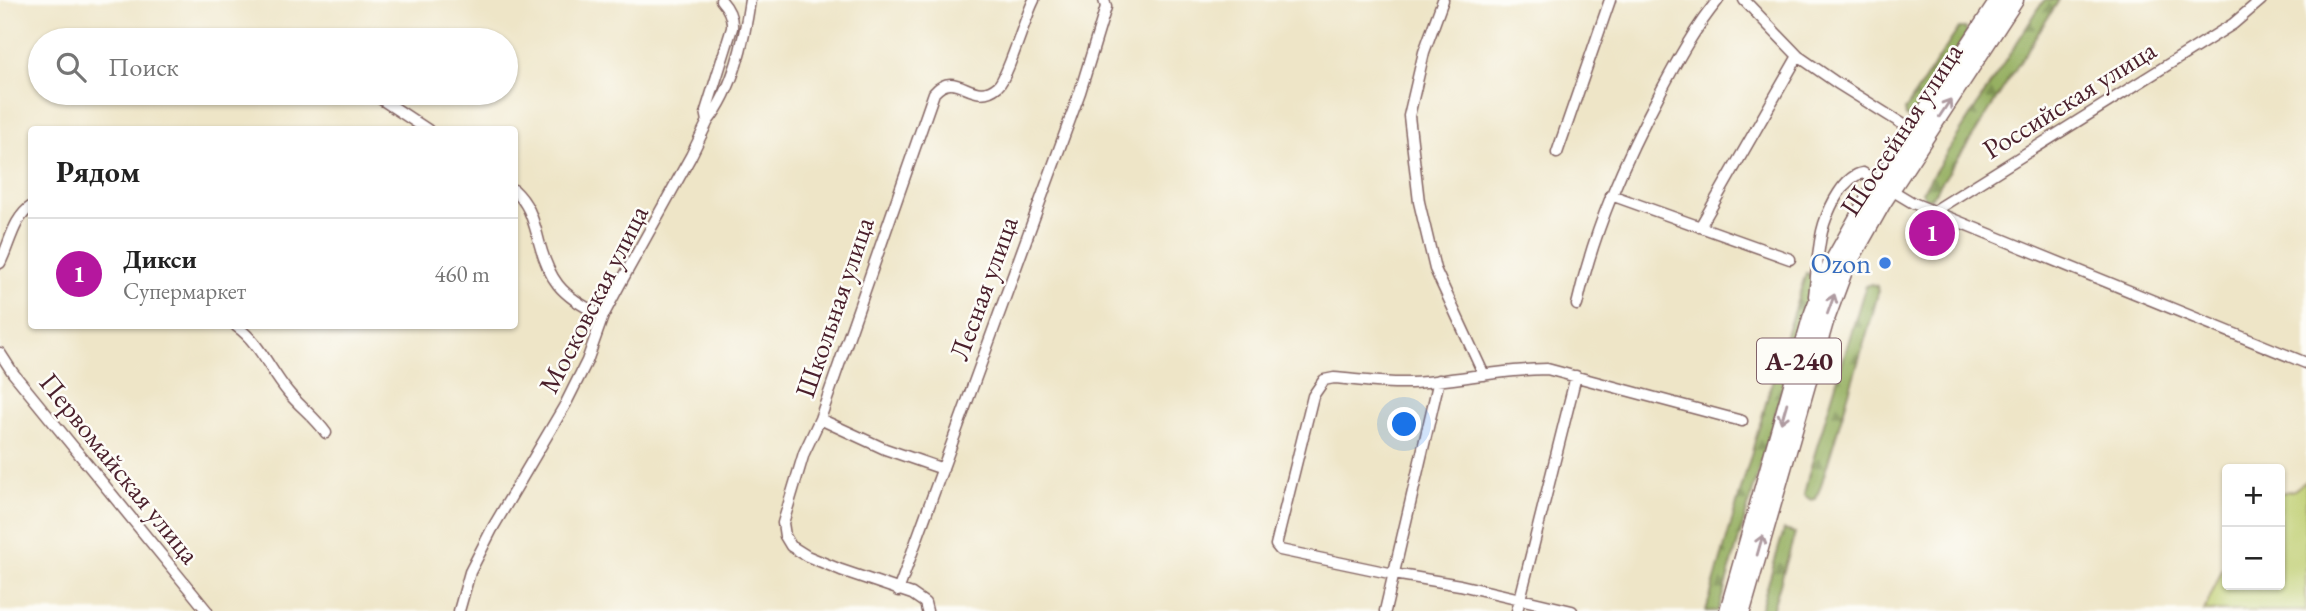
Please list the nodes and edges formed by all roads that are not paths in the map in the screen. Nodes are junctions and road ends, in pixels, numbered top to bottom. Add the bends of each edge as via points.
1 (721, 0) edge
2 (750, 0) edge
3 (1034, 0) edge
4 (1104, 0) edge
5 (1443, 0) edge
6 (1611, 0) edge
7 (1718, 0) edge
8 (1744, 0) edge
9 (1998, 0) edge
10 (2015, 0) edge
11 (2262, 0) edge
12 (1798, 56) junction
13 (390, 105) edge
14 (708, 121) junction
15 (423, 126) edge
16 (1919, 135) junction
17 (1558, 153) dead end
18 (1885, 186) junction
19 (518, 194) edge
20 (1611, 195) junction
21 (28, 208) edge
22 (1934, 211) junction
23 (1700, 227) junction
24 (1790, 259) dead end
25 (0, 263) edge
26 (1577, 304) dead end
27 (604, 316) junction
28 (1811, 318) junction
29 (239, 329) edge
30 (0, 353) edge
31 (2306, 363) edge
32 (1484, 375) junction
33 (1576, 376) junction
34 (1439, 380) junction
35 (820, 419) junction
36 (1742, 421) dead end
37 (326, 433) dead end
38 (943, 469) junction
39 (1394, 575) junction
40 (898, 590) junction
41 (1520, 598) junction
42 (207, 611) edge
43 (459, 611) edge
44 (927, 611) edge
45 (1385, 611) edge
46 (1517, 611) edge
47 (1572, 611) edge
48 (1728, 611) edge
49 (1742, 611) edge

1 - 14 street via 733,20 706,111
2 - 14 street, Московская улица via 746,34 728,87
3 - 35 street, Школьная улица via 1000,85 977,93 952,83 941,85 934,93
4 - 38 street, Лесная улица via 1106,7 1080,92
5 - 32 street via 1424,52 1409,116 1419,202 1435,269
6 - 17 street
7 - 20 street via 1687,43
8 - 12 street
9 - 16 main road, Шоссейная улица / А-240
16 -> 10 main road, Шоссейная улица / А-240
11 - 22 street, Российская улица via 2233,24
12 - 16 street
12 - 23 street
13 - 15 street
14 - 27 street, Московская улица
16 - 18 main road, Шоссейная улица / А-240
18 - 22 street
18 - 28 main road, Шоссейная улица / А-240 via 1836,255
18 - 28 street via 1863,173 1855,175 1827,217
49 -> 18 main road, Шоссейная улица / А-240 via 1832,302
19 - 27 street via 532,214 551,276 581,306
20 - 23 street
20 - 26 street
21 - 25 street via 14,228
22 - 31 street
23 - 24 street
27 - 43 street, Московская улица via 565,405 470,572
28 -> 48 main road, Шоссейная улица / А-240
29 - 37 street
30 - 42 street, Первомайская улица
32 - 33 street via 1547,369
32 - 34 street
33 - 36 street
33 - 41 street
34 - 39 street
34 - 39 street via 1324,380 1314,396 1276,545 1280,550
35 - 38 street
35 - 40 street, Школьная улица via 804,453 783,523 785,536 807,556
38 - 40 street, Лесная улица
39 - 41 street
39 - 45 street
40 - 44 street, Школьная улица via 925,603
41 - 46 street
41 - 47 street

